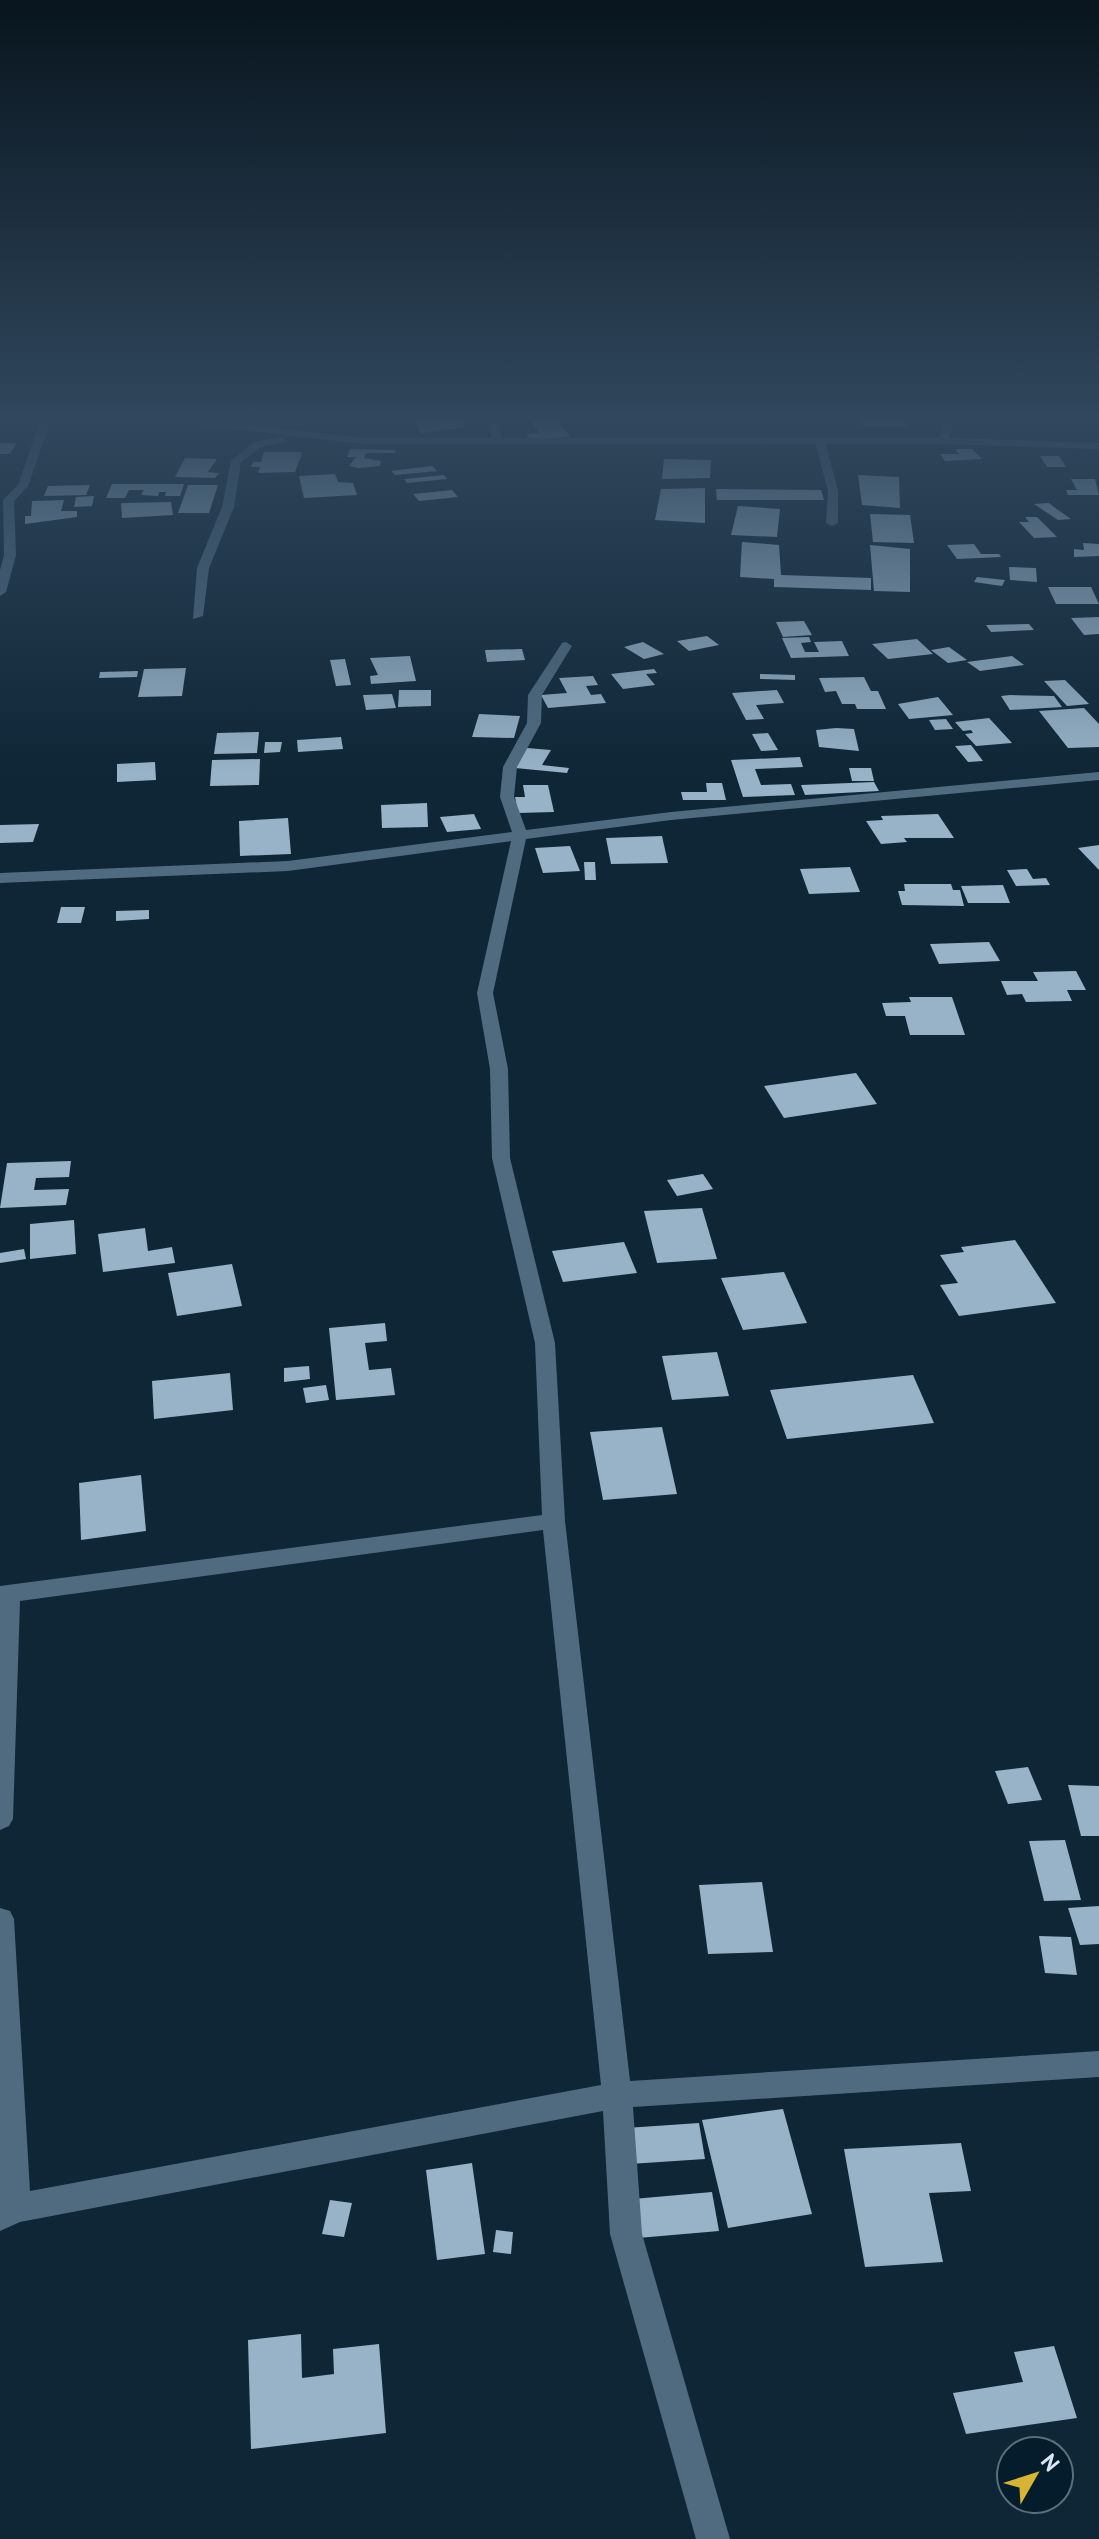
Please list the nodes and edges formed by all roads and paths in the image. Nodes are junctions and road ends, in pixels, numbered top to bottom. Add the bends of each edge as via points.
1 (216, 537) edge
2 (5, 555) edge
3 (0, 592) edge
4 (197, 616) dead end
5 (566, 646) dead end
6 (1099, 776) edge
7 (520, 834) junction
8 (0, 878) edge
9 (554, 1521) junction
10 (4, 1594) edge
11 (0, 1819) edge
12 (0, 1919) edge
13 (1099, 2064) edge
14 (617, 2095) junction
15 (8, 2212) edge
16 (713, 2539) edge

1 - 4 street via 203,568
2 - 3 street
5 - 7 street via 535,695 534,723 510,767 507,797
6 - 7 street
7 - 8 street via 288,866
7 - 9 street via 485,993 499,1069 501,1158 545,1343
9 - 10 street
9 - 14 street
10 - 11 street
12 - 15 street
13 - 14 street
14 - 15 street
14 - 16 street via 626,2234

